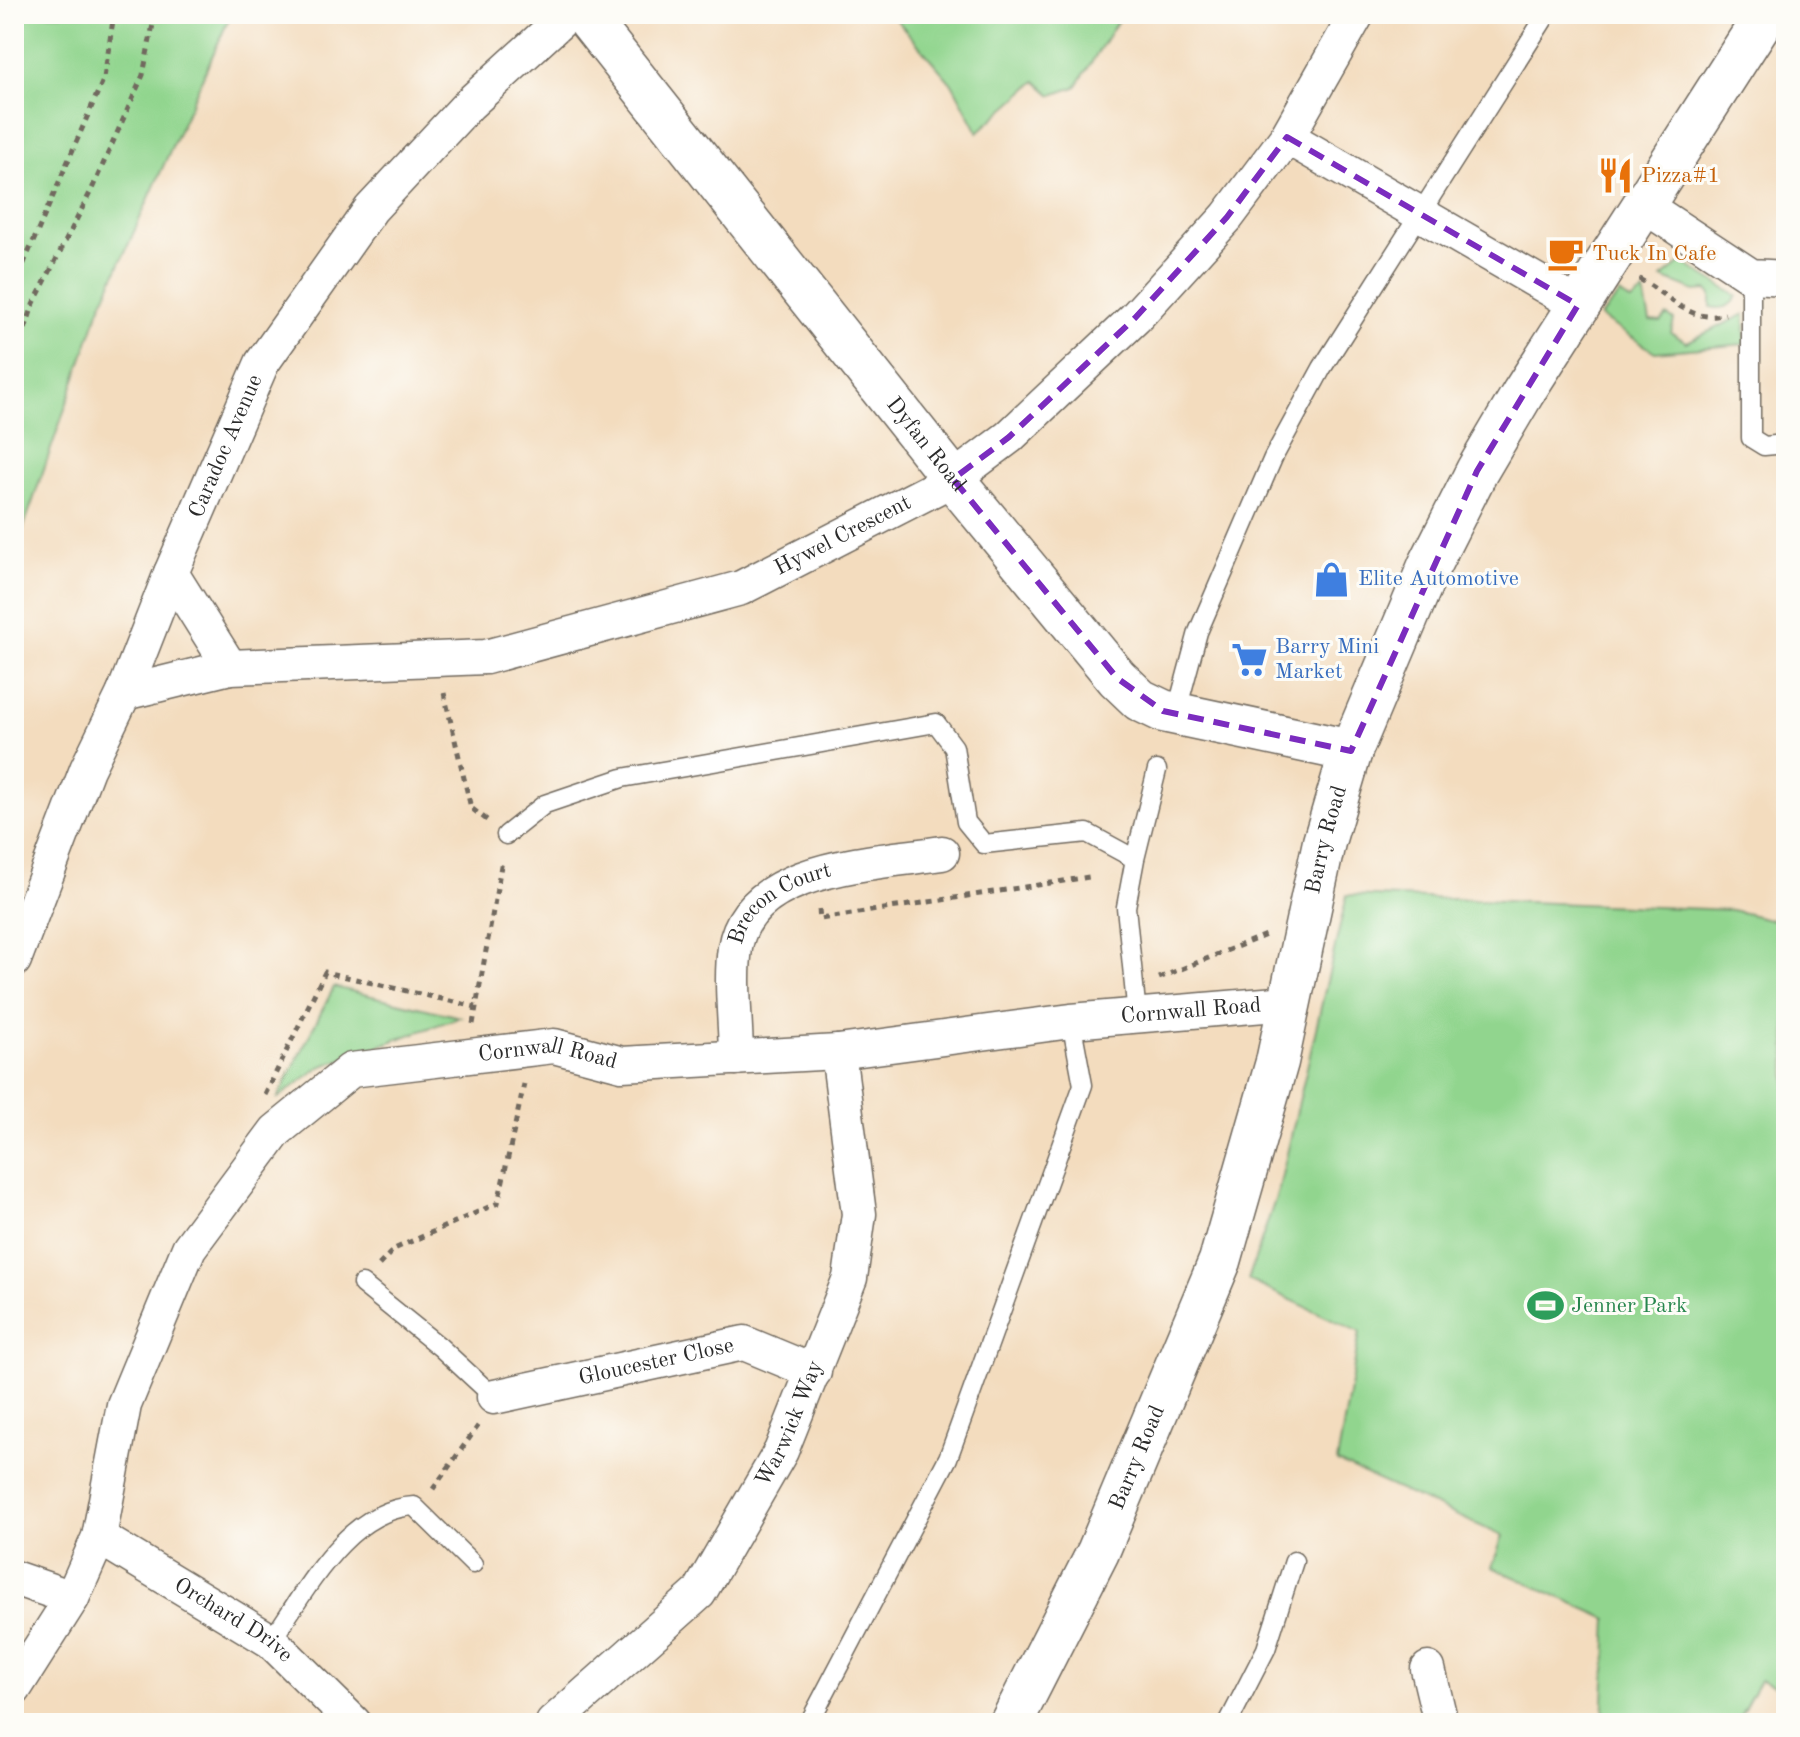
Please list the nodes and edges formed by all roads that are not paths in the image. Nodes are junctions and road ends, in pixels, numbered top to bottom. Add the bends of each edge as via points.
1 (568, 14) edge
2 (584, 14) edge
3 (1357, 14) edge
4 (1547, 14) edge
5 (1766, 14) edge
6 (1287, 137) junction
7 (1643, 205) junction
8 (1422, 215) junction
9 (1786, 278) edge
10 (1750, 291) junction
11 (1578, 305) junction
12 (1786, 444) edge
13 (953, 479) junction
14 (171, 573) junction
15 (230, 667) junction
16 (124, 693) junction
17 (1176, 714) junction
18 (1351, 751) junction
19 (1157, 770) dead end
20 (506, 835) road end
21 (942, 853) dead end
22 (1135, 859) junction
23 (14, 960) edge
24 (1135, 1000) junction
25 (1289, 1003) junction
26 (1071, 1021) junction
27 (838, 1052) junction
28 (736, 1058) junction
29 (362, 1284) road end
30 (814, 1372) junction
31 (494, 1397) joint
32 (99, 1537) junction
33 (1294, 1561) dead end
34 (473, 1564) dead end
35 (14, 1578) edge
36 (72, 1598) junction
37 (271, 1641) junction
38 (1428, 1669) dead end
39 (14, 1689) edge
40 (354, 1723) edge
41 (553, 1723) edge
42 (809, 1723) edge
43 (1011, 1723) edge
44 (1228, 1723) edge
45 (1441, 1723) edge

1 - 14 street, Caradoc Avenue via 469,104 371,209 262,363
2 - 13 street, Dyfan Road
3 - 6 street, Hywel Crescent
4 - 8 lane
5 - 7 street, Barry Road
6 - 8 street
6 - 13 street, Hywel Crescent via 1227,217 1135,318 1009,437
7 - 10 street
7 - 11 street, Barry Road
8 - 11 street
8 - 17 lane via 1322,368 1273,458 1198,632
9 - 10 street
10 - 12 lane via 1751,438 1764,446
11 - 18 street, Barry Road via 1477,471 1429,566
13 - 15 street, Hywel Crescent via 741,588 486,657
13 - 17 street, Dyfan Road via 1117,678 1140,700
14 - 15 street
14 - 16 street, Caradoc Avenue
15 - 16 street, Hywel Crescent
16 - 23 street, Caradoc Avenue via 87,769
17 - 18 street, Dyfan Road
18 - 25 street, Barry Road via 1324,842
19 - 22 lane
20 - 22 lane via 545,804 622,778 936,723 954,747 966,822 984,844 1087,833
21 - 28 street, Brecon Court via 824,872 784,884 744,918 735,948
22 - 24 lane via 1126,907
24 - 25 street, Cornwall Road
24 - 26 street, Cornwall Road
25 - 43 street, Barry Road via 1220,1261 1098,1552
26 - 27 street, Cornwall Road
26 - 42 lane via 1083,1085 948,1458
27 - 28 street, Cornwall Road
27 - 30 street, Warwick Way via 859,1214 850,1278
28 - 32 street, Cornwall Road via 622,1064 554,1046 351,1070 276,1131 189,1248 124,1405
29 - 31 lane
30 - 31 street, Gloucester Close via 744,1343
30 - 41 street, Warwick Way via 781,1451 699,1593
32 - 36 street, Cornwall Road
32 - 37 street, Orchard Drive
33 - 44 lane via 1266,1649
34 - 37 lane via 414,1506 393,1508 334,1553
35 - 36 street
36 - 39 street, Cornwall Road
37 - 40 street, Orchard Drive
38 - 45 street

